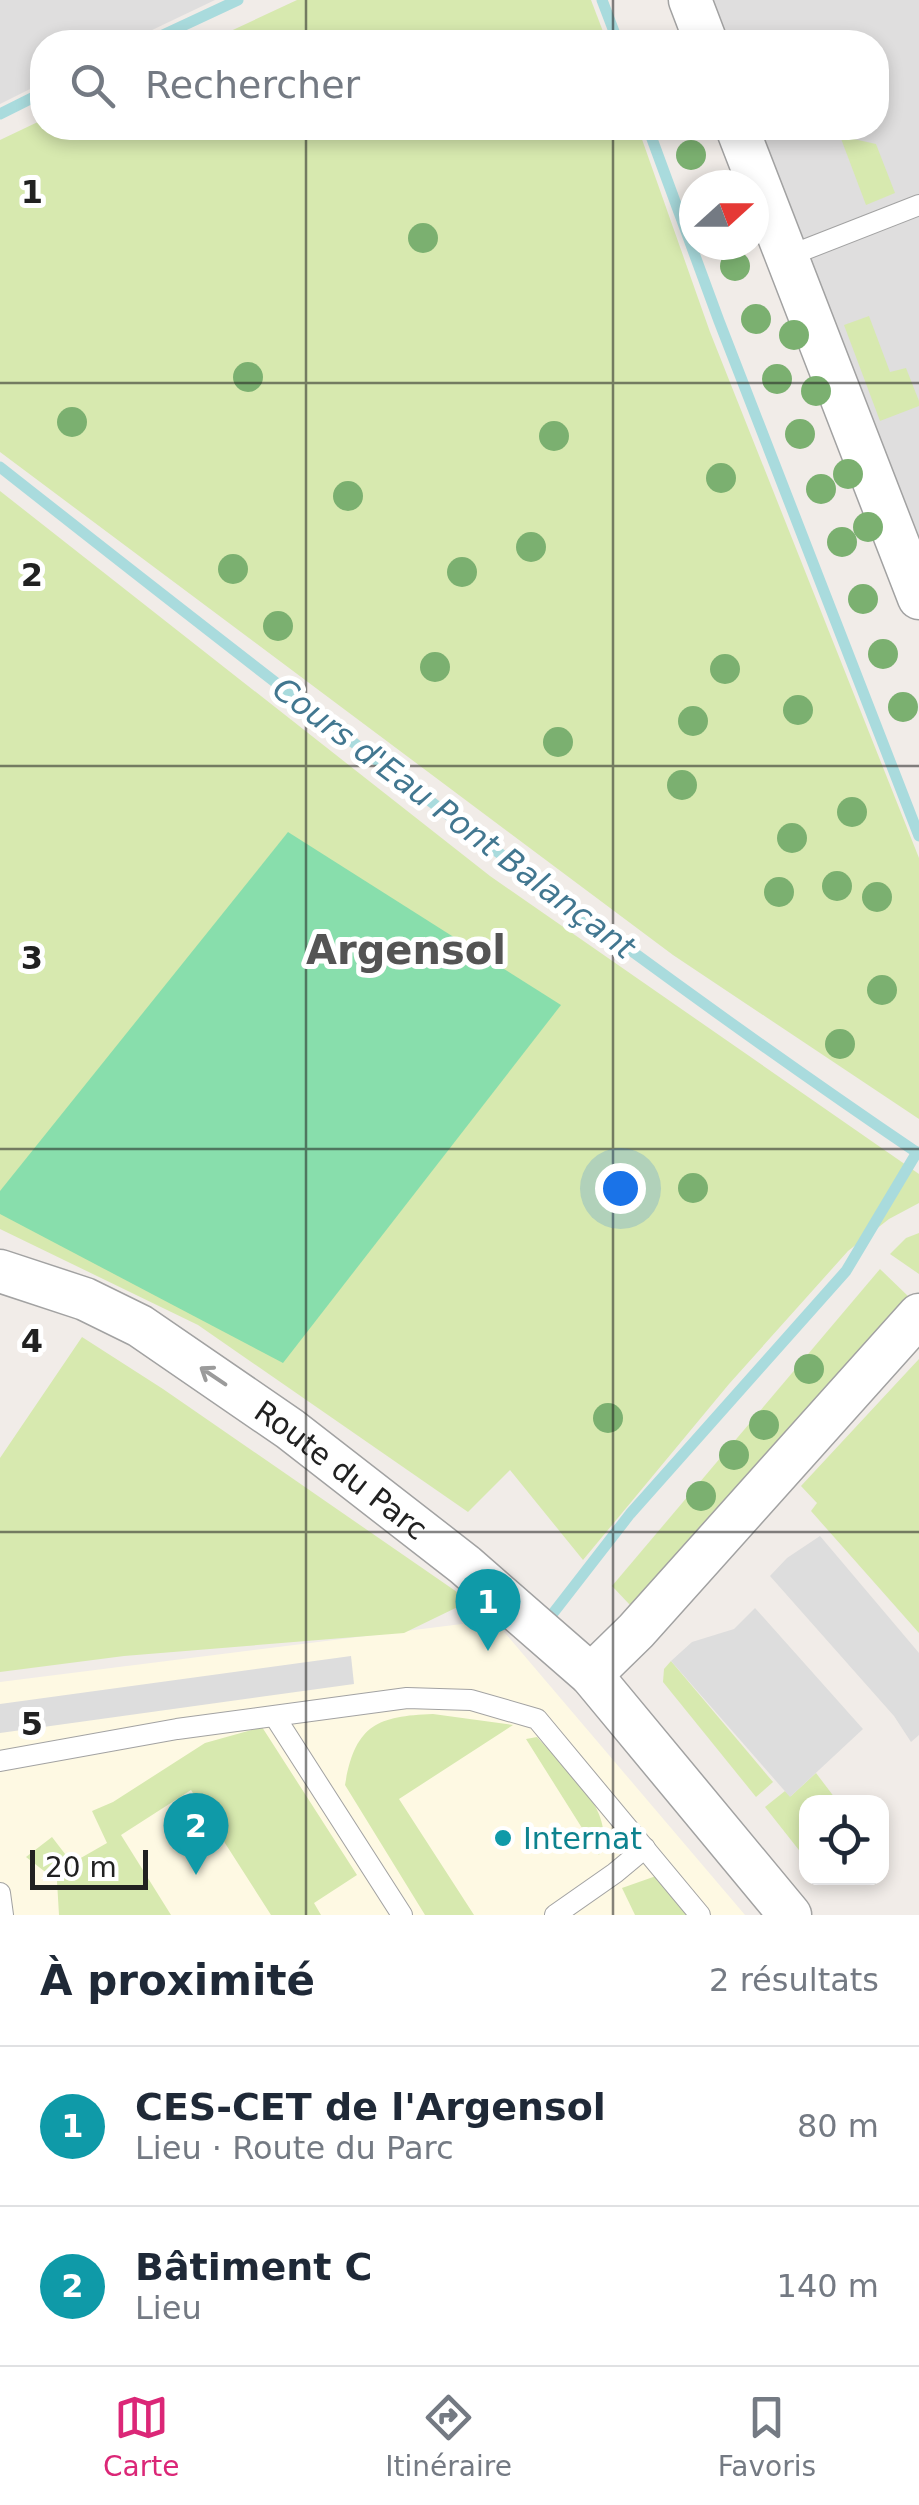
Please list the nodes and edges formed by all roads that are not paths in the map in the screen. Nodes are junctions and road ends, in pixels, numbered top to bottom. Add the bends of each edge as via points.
1 (690, 0) edge
2 (701, 30) edge
3 (742, 140) edge
4 (919, 205) edge
5 (786, 256) junction
6 (919, 598) edge
7 (0, 1272) edge
8 (919, 1315) edge
9 (591, 1675) junction
10 (275, 1717) junction
11 (0, 1761) edge
12 (645, 1848) junction
13 (0, 1893) edge
14 (3, 1915) edge
15 (402, 1915) edge
16 (554, 1915) edge
17 (700, 1915) edge
18 (790, 1915) edge

1 - 2 street
3 - 5 street
4 - 5 lane
5 - 6 street
9 -> 7 street, Route du Parc via 465,1565 290,1428 140,1326 85,1298
8 - 9 street
9 - 18 street, Route du Parc
10 - 11 lane
10 - 12 lane via 407,1698 471,1700 538,1719
10 - 15 lane
12 - 16 lane
12 - 17 lane
13 - 14 lane

